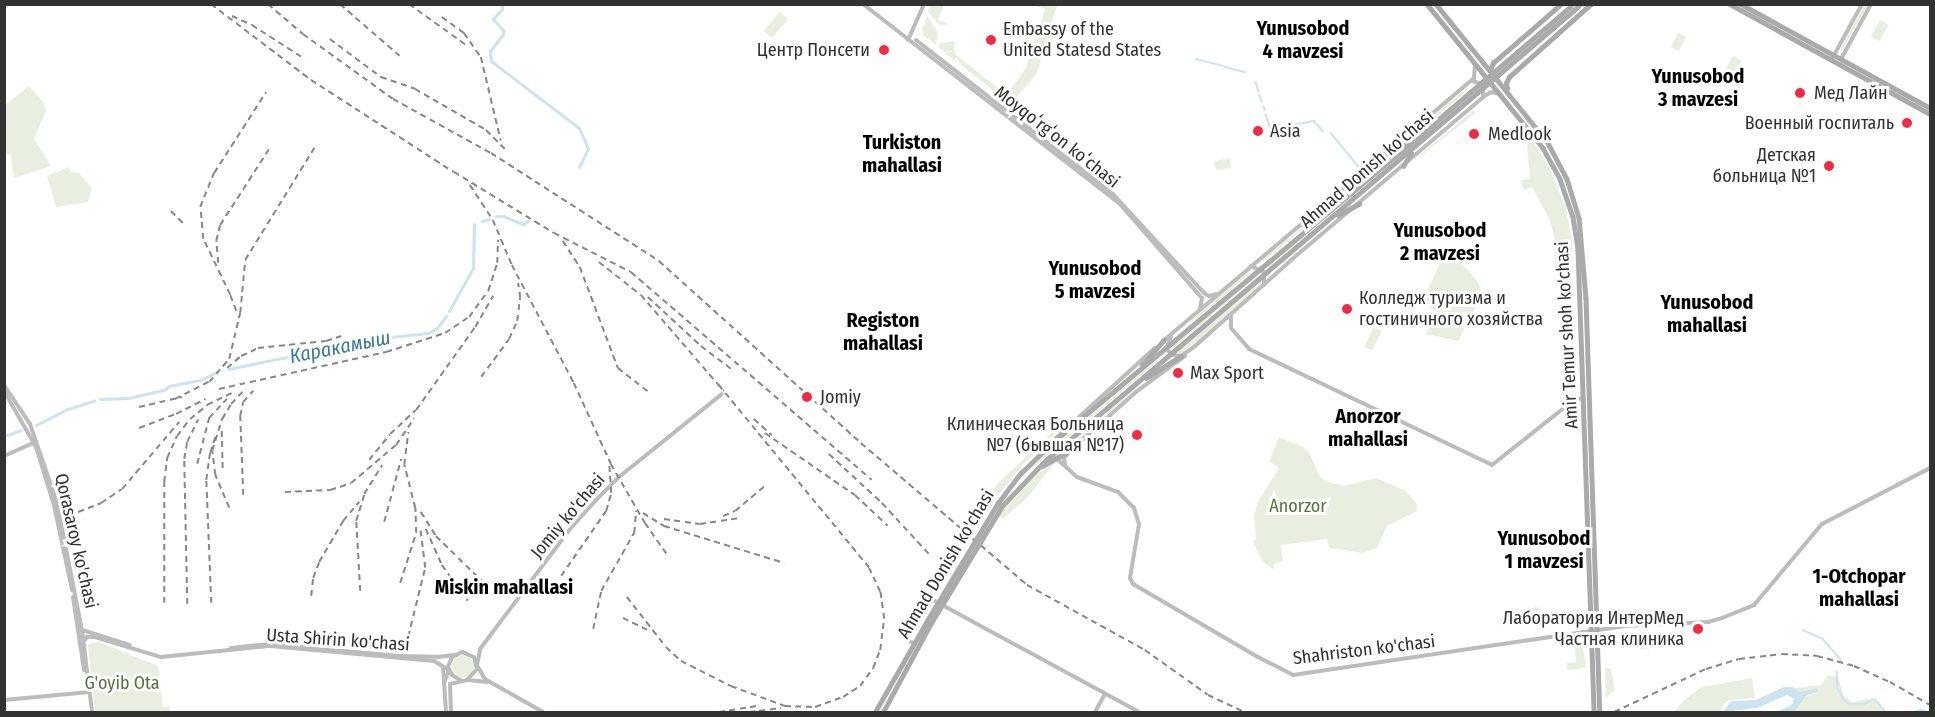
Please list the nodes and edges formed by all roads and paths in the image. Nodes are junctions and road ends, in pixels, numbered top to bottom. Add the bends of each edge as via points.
1 (863, 4) edge
2 (924, 4) edge
3 (1428, 4) edge
4 (1436, 4) edge
5 (1561, 4) edge
6 (1580, 4) edge
7 (1591, 4) edge
8 (1730, 4) edge
9 (1742, 4) edge
10 (1862, 4) edge
11 (1871, 4) edge
12 (1572, 7) edge
13 (1750, 12) junction
14 (913, 33) junction
15 (1462, 36) junction
16 (908, 40) junction
17 (916, 40) junction
18 (1456, 40) junction
19 (1833, 58) junction
20 (1841, 59) junction
21 (1474, 62) junction
22 (1490, 70) junction
23 (1469, 83) junction
24 (1508, 92) junction
25 (1501, 94) junction
26 (1483, 98) junction
27 (1930, 108) edge
28 (1930, 114) edge
29 (1434, 126) junction
30 (1421, 133) junction
31 (1413, 148) junction
32 (1386, 153) junction
33 (1403, 166) junction
34 (1359, 204) junction
35 (1330, 219) junction
36 (1584, 257) junction
37 (1578, 258) junction
38 (1251, 266) junction
39 (1260, 268) junction
40 (1265, 274) junction
41 (1262, 288) junction
42 (1219, 292) junction
43 (1195, 313) junction
44 (1231, 314) junction
45 (1587, 321) junction
46 (1580, 322) junction
47 (1215, 328) junction
48 (1177, 329) junction
49 (1233, 332) junction
50 (1164, 340) junction
51 (1194, 347) junction
52 (1166, 348) junction
53 (1170, 354) junction
54 (1181, 356) junction
55 (1132, 376) junction
56 (4, 385) edge
57 (1131, 388) junction
58 (4, 391) edge
59 (722, 394) dead end
60 (1583, 398) junction
61 (27, 425) junction
62 (27, 434) junction
63 (34, 441) junction
64 (24, 443) junction
65 (1052, 443) junction
66 (1071, 450) junction
67 (4, 454) edge
68 (1056, 458) junction
69 (1065, 466) junction
70 (1930, 468) edge
71 (1035, 471) junction
72 (1000, 504) junction
73 (1598, 600) junction
74 (1591, 601) junction
75 (929, 622) junction
76 (1599, 630) junction
77 (1592, 631) junction
78 (83, 635) junction
79 (914, 643) junction
80 (480, 649) junction
81 (470, 654) junction
82 (454, 655) junction
83 (477, 665) junction
84 (443, 666) junction
85 (449, 670) junction
86 (465, 680) junction
87 (444, 683) junction
88 (494, 685) junction
89 (88, 692) junction
90 (1105, 694) junction
91 (4, 700) edge
92 (1596, 711) edge
93 (91, 712) edge
94 (446, 712) edge
95 (451, 712) edge
96 (543, 712) edge
97 (874, 712) edge
98 (883, 712) edge
99 (1095, 712) edge
100 (1139, 712) edge

1 - 16 main road, Moyqoʻrgʻon koʻchasi
2 - 14 main road
3 - 18 main road, Amir Temur shoh ko'chasi
4 - 15 main road, Amir Temur shoh ko'chasi
5 - 22 main road via 1493,63
6 - 12 main road, Ahmad Donish ko'chasi
7 - 24 main road via 1509,77
8 - 13 main road
9 - 13 main road
10 - 19 main road
11 - 20 main road
12 - 29 main road, Ahmad Donish ko'chasi, bridge
13 - 19 main road
14 - 16 main road
14 - 17 main road
15 - 18 main road
15 - 22 main road, Amir Temur shoh ko'chasi
16 - 17 main road
16 - 43 main road, Moyqoʻrgʻon koʻchasi via 1123,207 1202,298
17 - 42 main road, Moyqoʻrgʻon koʻchasi via 1113,194 1205,295
18 - 21 main road, Amir Temur shoh ko'chasi
19 - 20 main road
19 - 28 main road
20 - 27 main road
21 - 23 main road via 1476,75
21 - 25 main road, Amir Temur shoh ko'chasi
22 - 24 main road, Amir Temur shoh ko'chasi
23 - 26 main road via 1483,84
23 - 32 main road, Ahmad Donish ko'chasi
24 - 36 main road, Amir Temur shoh ko'chasi via 1541,132 1563,169 1579,218
25 - 26 main road, Ahmad Donish ko'chasi via 1491,92
25 - 37 main road, Amir Temur shoh ko'chasi via 1543,148 1560,178 1573,217
26 - 33 main road, Ahmad Donish ko'chasi
29 - 30 main road, Ahmad Donish ko'chasi
29 - 31 main road, Ahmad Donish ko'chasi
30 - 32 main road
30 - 39 main road, Ahmad Donish ko'chasi
31 - 33 main road
31 - 35 main road, Ahmad Donish ko'chasi
32 - 38 main road, Ahmad Donish ko'chasi
33 - 34 main road, Ahmad Donish ko'chasi
34 - 35 main road
34 - 41 main road, Ahmad Donish ko'chasi
35 - 40 main road, Ahmad Donish ko'chasi
36 - 37 main road
36 - 45 main road, Amir Temur shoh ko'chasi
37 - 46 main road, Amir Temur shoh ko'chasi
38 - 39 main road
38 - 42 main road, Ahmad Donish ko'chasi
39 - 40 main road
39 - 52 main road, Ahmad Donish ko'chasi
40 - 41 main road
40 - 53 main road, Ahmad Donish ko'chasi
41 - 44 main road, Ahmad Donish ko'chasi
42 - 43 main road, Ahmad Donish ko'chasi
43 - 48 main road, Ahmad Donish ko'chasi
44 - 47 main road, Ahmad Donish ko'chasi
44 - 49 main road
45 - 46 main road
45 - 73 main road, Amir Temur shoh ko'chasi
46 - 60 main road, Amir Temur shoh ko'chasi
47 - 49 main road via 1224,326
47 - 51 main road, Ahmad Donish ko'chasi
48 - 50 main road, Ahmad Donish ko'chasi
48 - 52 main road, Ahmad Donish ko'chasi
49 - 60 main road via 1253,351 1492,465 1574,400
50 - 55 main road
50 - 65 main road, Ahmad Donish ko'chasi via 1081,412
51 - 54 main road, Ahmad Donish ko'chasi
51 - 66 main road
52 - 53 main road
52 - 55 main road, Ahmad Donish ko'chasi
53 - 54 main road
53 - 57 main road, Ahmad Donish ko'chasi
54 - 57 main road
55 - 65 main road, Ahmad Donish ko'chasi
56 - 61 main road, Qorasaroy ko'chasi
57 - 71 main road, Ahmad Donish ko'chasi
58 - 61 main road, Qorasaroy ko'chasi
59 - 80 main road, Jomiy ko'chasi via 595,501
60 - 74 main road, Amir Temur shoh ko'chasi
61 - 62 main road, Qorasaroy ko'chasi
61 - 63 main road, Qorasaroy ko'chasi
62 - 63 main road, Qorasaroy ko'chasi
62 - 64 main road
63 - 64 main road
63 - 67 main road
63 - 78 main road, Qorasaroy ko'chasi via 54,505
64 - 67 main road
65 - 72 main road, Ahmad Donish ko'chasi via 1021,473
66 - 68 main road
66 - 69 main road via 1064,458
68 - 69 main road
68 - 71 main road
69 - 77 main road, Shahriston ko'chasi via 1080,479 1122,495 1136,512 1138,532 1130,578 1144,590 1291,674
70 - 76 main road, Shahriston ko'chasi via 1822,524 1752,606 1710,621
71 - 72 main road, Ahmad Donish ko'chasi
72 - 75 main road, Ahmad Donish ko'chasi, bridge
73 - 74 main road
73 - 76 main road, Amir Temur shoh ko'chasi
74 - 77 main road, Amir Temur shoh ko'chasi
75 - 79 main road, Ahmad Donish ko'chasi
75 - 98 main road, Ahmad Donish ko'chasi
76 - 77 main road, Shahriston ko'chasi
76 - 92 main road, Amir Temur shoh ko'chasi
77 - 92 main road, Amir Temur shoh ko'chasi
78 - 82 main road, Usta Shirin ko'chasi via 106,636 162,655 270,644
78 - 84 main road, Usta Shirin ko'chasi via 161,657 270,646 434,661
78 - 89 main road, Qorasaroy ko'chasi
79 - 90 main road via 907,639 907,634 924,606 933,600
79 - 97 main road, Ahmad Donish ko'chasi
80 - 81 main road
80 - 83 main road
81 - 82 main road
81 - 83 main road
82 - 85 main road
83 - 86 main road via 475,674
83 - 88 main road
84 - 85 main road, Usta Shirin ko'chasi
84 - 87 main road
85 - 86 main road via 454,678
85 - 87 main road
86 - 88 main road
86 - 95 main road via 450,684
87 - 94 main road
88 - 96 main road
89 - 91 main road
89 - 93 main road, Qorasaroy ko'chasi
90 - 99 main road
90 - 100 main road

